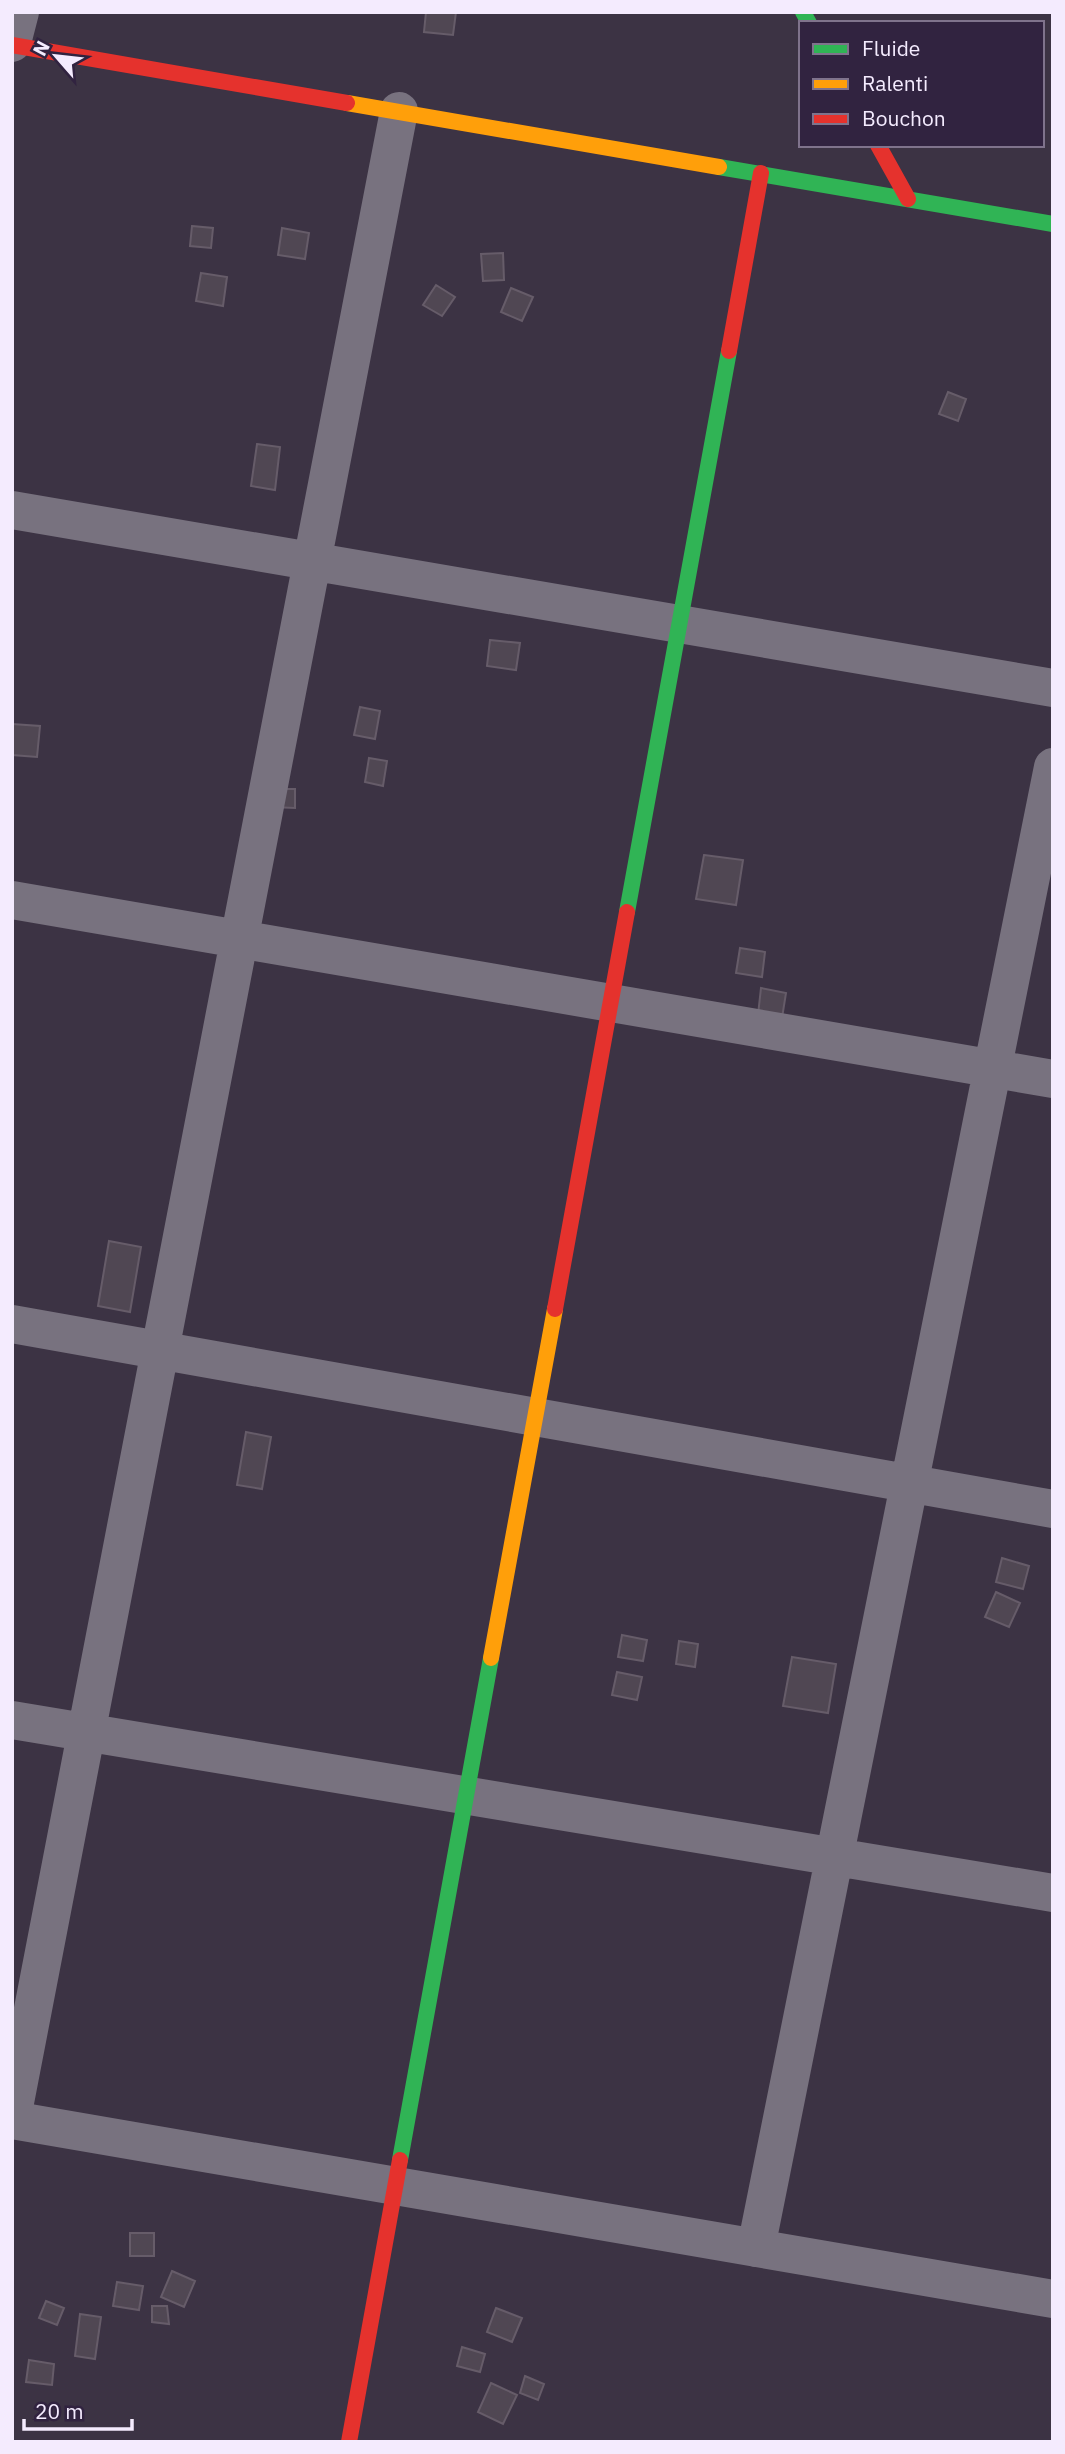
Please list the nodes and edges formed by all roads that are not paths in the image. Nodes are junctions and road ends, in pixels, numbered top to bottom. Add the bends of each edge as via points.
1 (20, 12) edge
2 (12, 44) edge
3 (399, 111) junction
4 (879, 147) edge
5 (761, 173) junction
6 (908, 198) junction
7 (1053, 224) edge
8 (12, 510) edge
9 (312, 562) junction
10 (679, 624) junction
11 (1053, 688) edge
12 (1053, 767) edge
13 (12, 900) edge
14 (239, 940) junction
15 (610, 1003) junction
16 (992, 1069) junction
17 (1053, 1079) edge
18 (12, 1324) edge
19 (160, 1350) junction
20 (536, 1417) junction
21 (909, 1483) junction
22 (1053, 1509) edge
23 (12, 1720) edge
24 (87, 1732) junction
25 (467, 1796) junction
26 (834, 1857) junction
27 (1053, 1893) edge
28 (12, 2119) edge
29 (396, 2186) junction
30 (756, 2248) junction
31 (1053, 2299) edge
32 (349, 2442) edge

1 - 2 street
2 - 3 street
3 - 5 street
3 - 9 street
4 - 6 street
5 - 6 street
5 - 10 street
6 - 7 street
8 - 9 street
9 - 10 street
9 - 14 street
10 - 11 street
10 - 15 street
12 - 16 street
13 - 14 street
14 - 15 street
14 - 19 street
15 - 16 street
15 - 20 street
16 - 17 street
16 - 21 street
18 - 19 street
19 - 20 street
19 - 24 street
20 - 21 street
20 - 25 street
21 - 22 street
21 - 26 street
23 - 24 street
24 - 25 street
24 - 28 street
25 - 26 street
25 - 29 street
26 - 27 street
26 - 30 street
28 - 29 street
29 - 30 street
29 - 32 street
30 - 31 street

